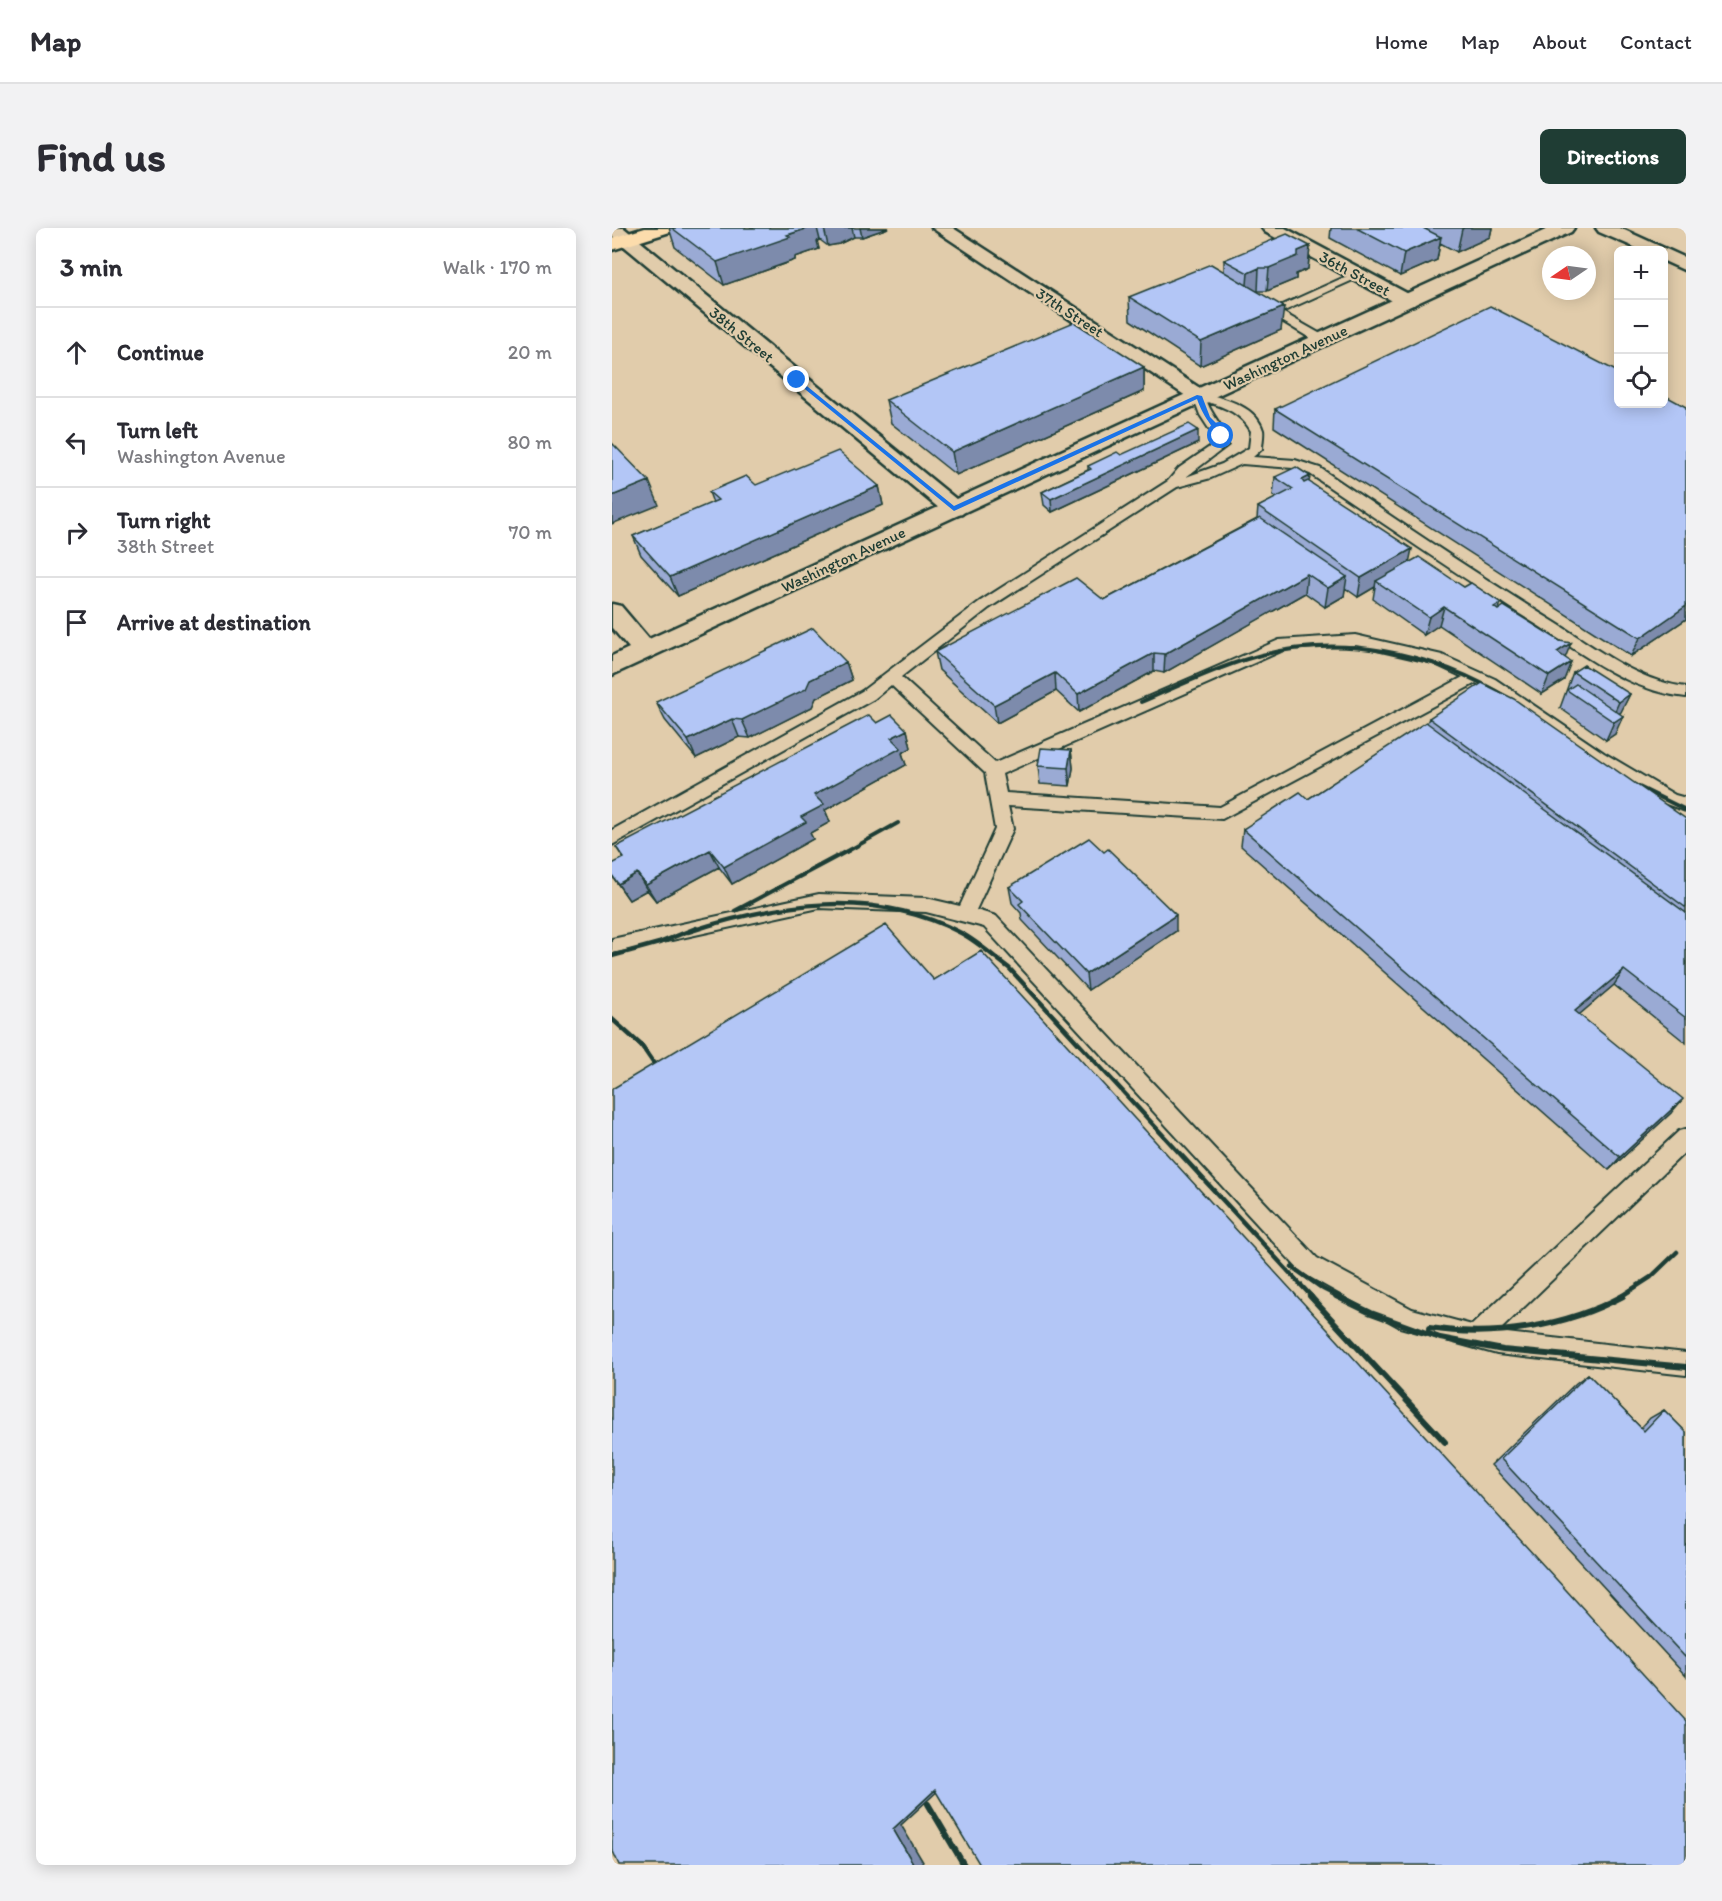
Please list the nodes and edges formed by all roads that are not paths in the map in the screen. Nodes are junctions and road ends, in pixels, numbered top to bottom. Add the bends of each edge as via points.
1 (664, 228) edge
2 (941, 228) edge
3 (1271, 228) edge
4 (1565, 228) edge
5 (1605, 228) edge
6 (617, 237) edge
7 (1646, 246) edge
8 (1668, 256) edge
9 (1686, 265) edge
10 (1358, 274) junction
11 (1407, 301) junction
12 (1322, 340) junction
13 (1199, 396) junction
14 (1242, 460) junction
15 (1173, 484) junction
16 (954, 509) junction
17 (612, 612) edge
18 (645, 650) junction
19 (612, 666) edge
20 (891, 677) junction
21 (1474, 678) junction
22 (1686, 692) edge
23 (993, 771) junction
24 (998, 799) junction
25 (1686, 806) edge
26 (612, 838) edge
27 (965, 914) junction
28 (612, 946) edge
29 (1686, 1138) edge
30 (1475, 1338) junction
31 (1686, 1364) edge

1 - 6 main road
2 - 13 street, 37th Street
3 - 10 street, 36th Street
4 - 11 street, Washington Avenue
5 - 7 street
6 - 16 street, 38th Street
8 - 9 street
10 - 11 street, 36th Street
10 - 12 lane via 1273,312
11 - 12 street, Washington Avenue
12 - 13 street, Washington Avenue
13 - 14 lane via 1234,405 1252,421 1257,431 1255,449
13 - 15 lane via 1207,418 1221,436 1221,445 1184,471
13 - 16 street, Washington Avenue
14 - 15 lane via 1196,480
14 - 22 lane via 1295,464 1315,471 1508,601 1638,681
15 - 20 lane via 984,605
16 - 18 street, Washington Avenue
17 - 18 street
18 - 19 street, Washington Avenue
20 - 23 lane
20 - 26 lane via 868,695
21 - 23 lane via 1437,659 1355,640 1284,644
21 - 24 lane via 1222,813
21 - 25 lane via 1490,682 1598,757
23 - 24 lane
24 - 27 lane via 1004,829
27 - 28 lane via 926,905 819,901
27 - 30 lane via 990,921 1309,1265 1408,1319
29 - 30 lane
30 - 31 lane via 1497,1344

